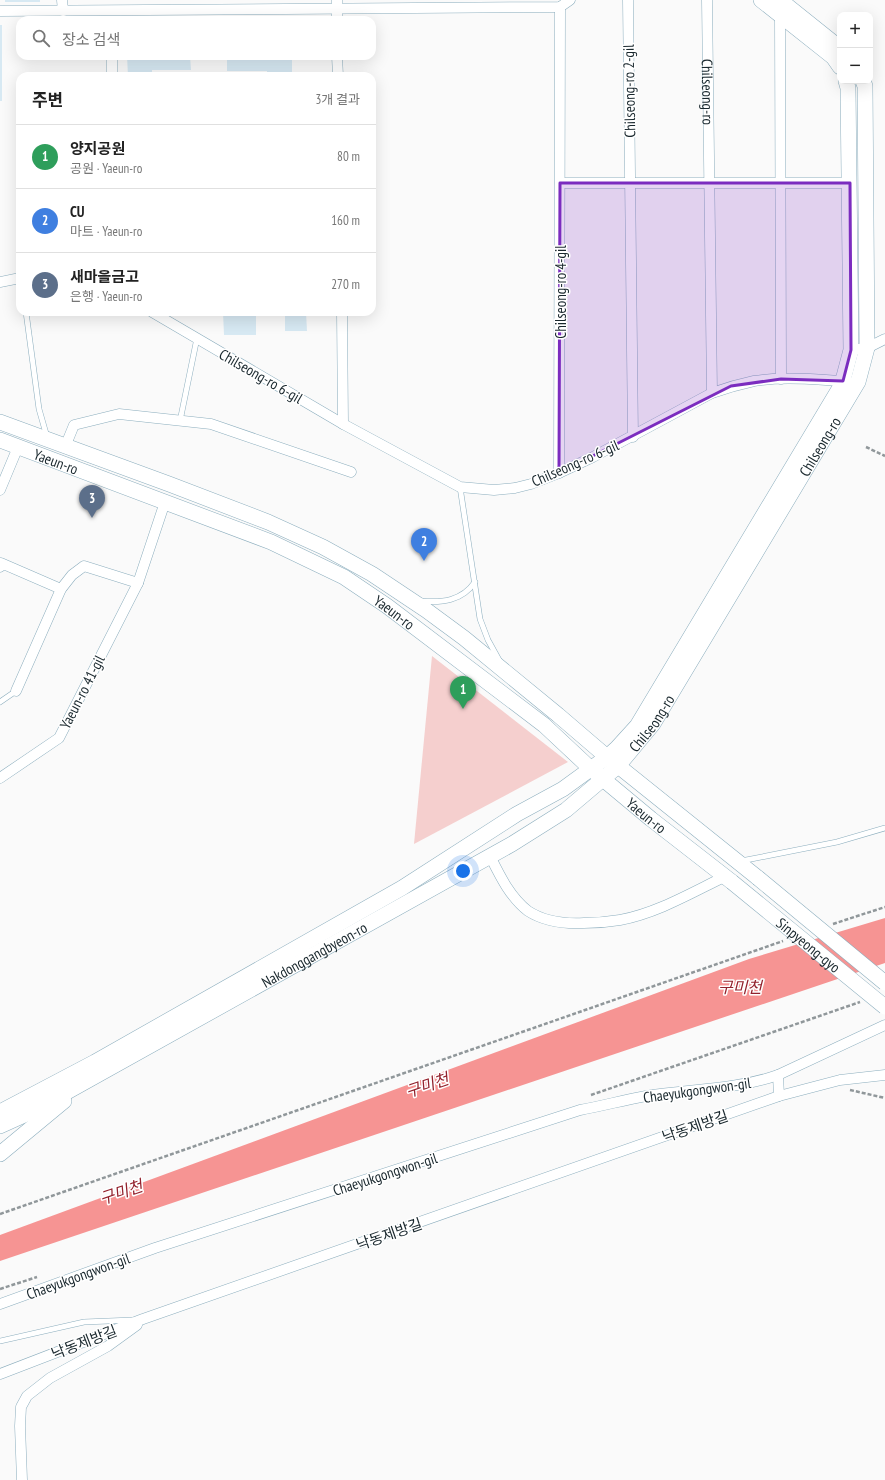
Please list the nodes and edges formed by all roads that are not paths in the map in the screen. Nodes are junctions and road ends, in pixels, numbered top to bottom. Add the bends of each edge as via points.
1 (62, 0) edge
2 (570, 0) edge
3 (628, 0) edge
4 (707, 0) edge
5 (761, 0) edge
6 (337, 4) edge
7 (465, 4) edge
8 (560, 7) junction
9 (780, 7) edge
10 (62, 11) junction
11 (0, 12) edge
12 (112, 15) edge
13 (337, 16) edge
14 (837, 46) edge
15 (112, 60) edge
16 (337, 60) edge
17 (837, 63) edge
18 (112, 72) edge
19 (338, 72) edge
20 (847, 84) edge
21 (864, 84) edge
22 (560, 183) junction
23 (631, 183) junction
24 (709, 183) junction
25 (780, 183) junction
26 (850, 183) junction
27 (16, 279) edge
28 (0, 282) edge
29 (27, 316) edge
30 (159, 316) edge
31 (342, 316) edge
32 (198, 338) junction
33 (885, 340) edge
34 (867, 348) junction
35 (851, 350) junction
36 (781, 379) junction
37 (843, 381) junction
38 (858, 382) junction
39 (712, 393) junction
40 (180, 421) junction
41 (0, 422) edge
42 (343, 424) junction
43 (633, 437) junction
44 (0, 440) edge
45 (48, 441) junction
46 (18, 446) junction
47 (66, 447) junction
48 (351, 472) dead end
49 (559, 473) junction
50 (460, 487) junction
51 (0, 490) edge
52 (165, 502) junction
53 (0, 567) edge
54 (475, 582) junction
55 (138, 583) junction
56 (61, 589) junction
57 (413, 600) junction
58 (505, 671) junction
59 (16, 691) joint
60 (0, 702) edge
61 (613, 762) junction
62 (591, 768) junction
63 (0, 778) edge
64 (885, 828) edge
65 (490, 856) junction
66 (738, 861) junction
67 (758, 878) joint
68 (728, 879) junction
69 (885, 983) edge
70 (885, 1007) edge
71 (885, 1025) edge
72 (98, 1075) junction
73 (885, 1075) edge
74 (778, 1076) junction
75 (779, 1096) junction
76 (0, 1115) edge
77 (0, 1154) edge
78 (0, 1304) edge
79 (143, 1319) junction
80 (0, 1341) edge
81 (0, 1374) edge
82 (22, 1480) edge

1 - 10 street
2 - 8 street
3 - 23 street, Chilseong-ro 2-gil
4 - 24 street, Chilseong-ro
5 - 9 street
6 - 7 street
6 - 12 street
6 - 13 street
7 - 8 street
8 - 22 street
9 - 14 street
9 - 17 street
9 - 25 street
10 - 11 street
10 - 12 street
15 - 18 street
16 - 19 street
20 - 26 street, Chilseong-ro
21 - 34 street, Chilseong-ro
22 - 23 street
22 - 49 street, Chilseong-ro 4-gil
23 - 24 street
23 - 43 street
24 - 25 street
24 - 39 street
25 - 26 street
25 - 36 street
26 - 35 street, Chilseong-ro
27 - 28 street
29 - 45 lane, Yaeun-ro via 39,409
30 - 32 street, Chilseong-ro 6-gil
31 - 42 street
32 - 40 lane
32 - 42 street, Chilseong-ro 6-gil
33 - 34 street
34 - 35 street
34 - 38 street, Chilseong-ro
35 - 37 street, Chilseong-ro
36 - 37 street, Chilseong-ro 6-gil
36 - 39 street, Chilseong-ro 6-gil via 731,386
37 - 38 street, Chilseong-ro 6-gil
37 - 61 street, Chilseong-ro via 636,726 617,748
38 - 61 street, Chilseong-ro via 653,724
39 - 43 street, Chilseong-ro 6-gil
40 - 47 street, Yaeun-ro via 119,414 74,426
40 - 48 street, Yaeun-ro via 211,424
41 - 45 street, Yaeun-ro
42 - 50 street, Chilseong-ro 6-gil
43 - 49 street, Chilseong-ro 6-gil
44 - 46 street, Yaeun-ro
45 - 47 street, Yaeun-ro
46 - 51 street
46 - 52 street, Yaeun-ro
47 - 57 street, Yaeun-ro via 268,522 323,547
49 - 50 street, Chilseong-ro 6-gil via 515,488 494,490
50 - 54 lane
52 - 55 street, Yaeun-ro 41-gil
52 - 62 street, Yaeun-ro via 271,542 344,577 387,606 544,725
53 - 56 street via 1,563
54 - 57 lane via 470,590 444,602
54 - 58 lane via 480,619
55 - 56 street via 84,566 72,575
55 - 63 street, Yaeun-ro 41-gil via 59,738
56 - 59 street
57 - 58 street, Yaeun-ro
58 - 61 street, Yaeun-ro
59 - 60 lane
61 - 62 street, Nakdonggangbyeon-ro
61 - 65 street, Nakdonggangbyeon-ro via 566,810
61 - 66 street, Yaeun-ro
62 - 68 street, Yaeun-ro
62 - 76 street, Nakdonggangbyeon-ro via 563,789 511,818 395,892
64 - 66 lane via 837,842
65 - 68 street via 506,887 528,911 568,924 637,916 667,906
65 - 72 street, Nakdonggangbyeon-ro
66 - 67 street, Yaeun-ro
67 - 69 street, Sinpyeong-gyo, bridge
68 - 70 street, Sinpyeong-gyo, bridge
71 - 74 street, Chaeyukgongwon-gil
72 - 76 street, Nakdonggangbyeon-ro via 31,1112
72 - 77 street
73 - 75 street, 낙동제방길 via 840,1080
74 - 75 street
74 - 78 street, Chaeyukgongwon-gil via 736,1086 646,1096 580,1110 155,1248
75 - 79 street, 낙동제방길
79 - 80 lane via 84,1322
79 - 81 street, 낙동제방길
79 - 82 street via 108,1346 50,1378 27,1396 21,1407

